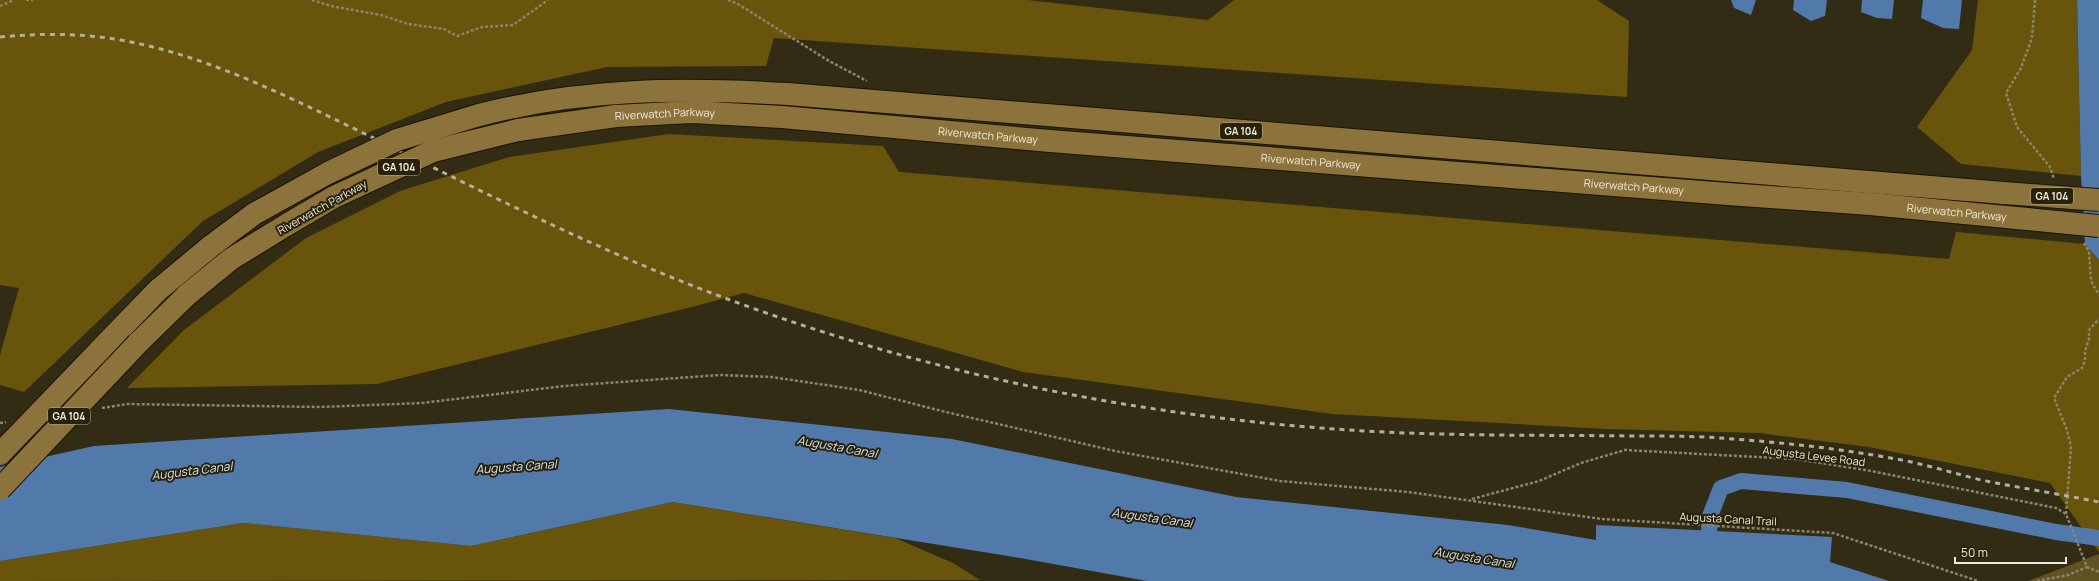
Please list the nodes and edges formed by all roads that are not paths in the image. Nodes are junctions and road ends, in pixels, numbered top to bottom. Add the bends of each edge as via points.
1 (2099, 200) edge
2 (2099, 226) edge
3 (0, 454) edge
4 (0, 489) edge

1 - 3 main road, Riverwatch Parkway / GA 104, bridge via 788,94 716,90 640,91 570,96 479,115 397,140 328,173 254,214 158,290
2 - 4 main road, Riverwatch Parkway / GA 104, bridge via 1870,204 1050,141 782,117 692,112 616,116 518,130 433,151 334,198 288,224 231,259 187,295

